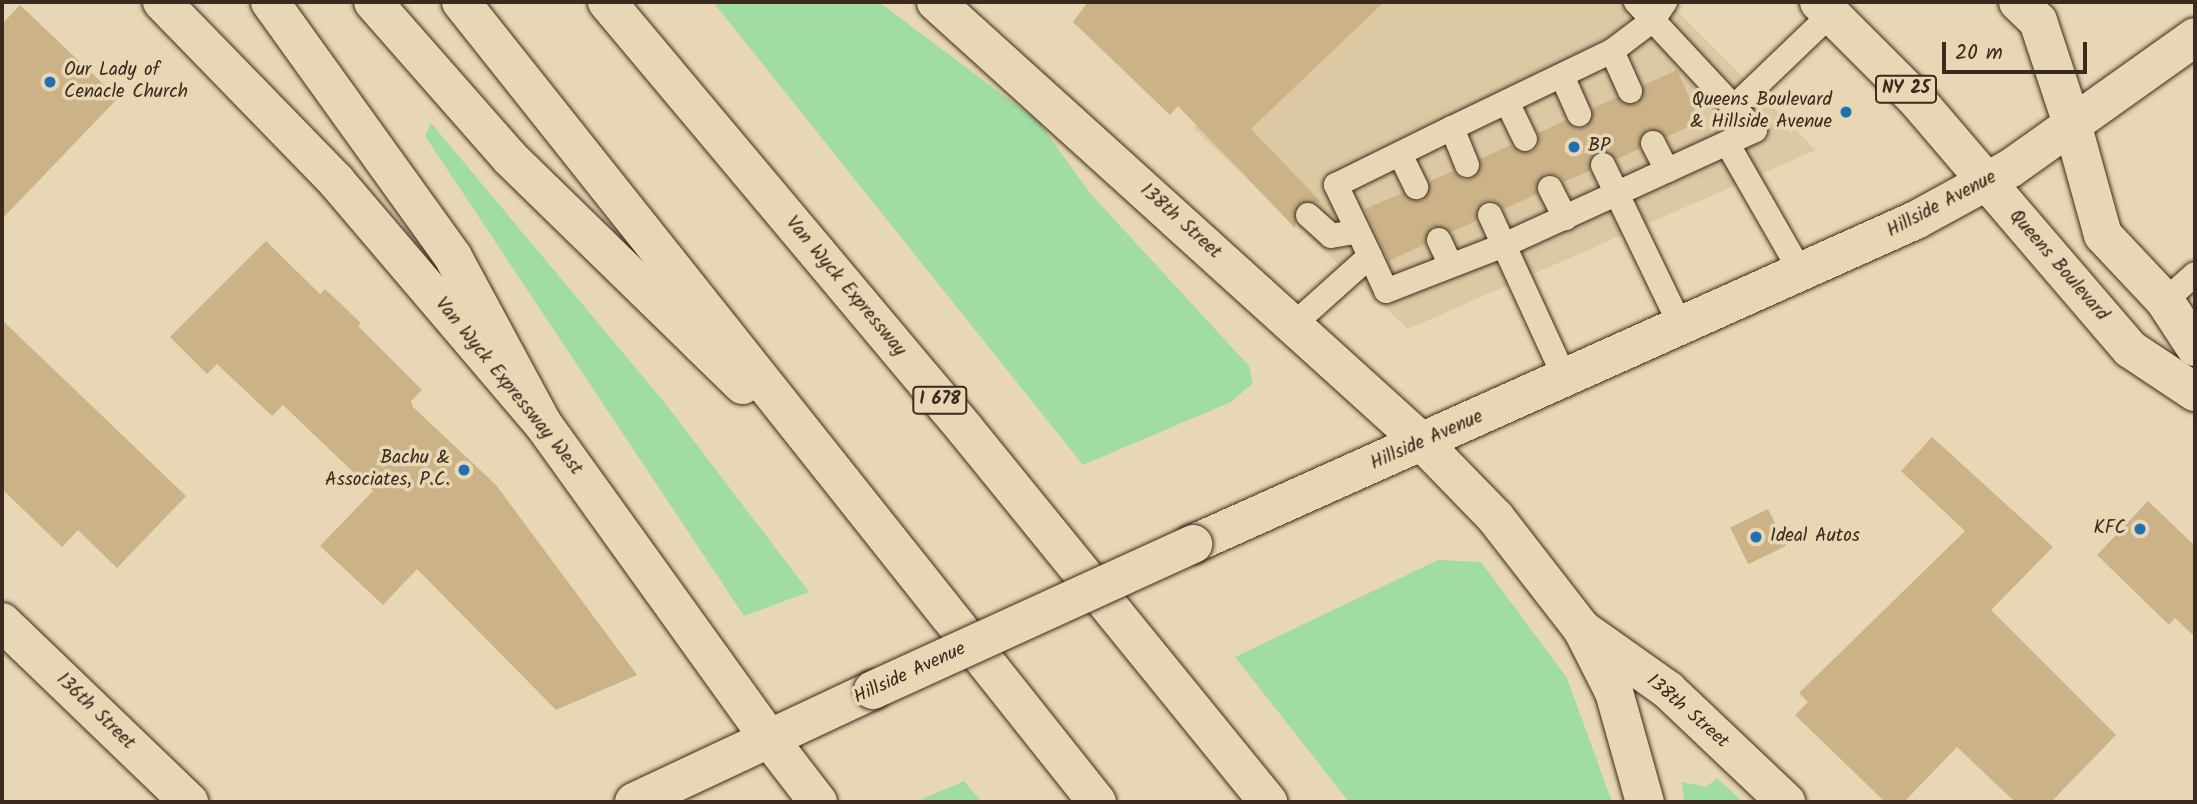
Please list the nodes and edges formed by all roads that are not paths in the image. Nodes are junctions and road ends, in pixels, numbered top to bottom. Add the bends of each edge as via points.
1 (162, 2) edge
2 (270, 2) edge
3 (373, 2) edge
4 (461, 2) edge
5 (607, 2) edge
6 (936, 2) edge
7 (1636, 2) edge
8 (2018, 2) edge
9 (1825, 8) edge
10 (1659, 11) edge
11 (2195, 37) edge
12 (1612, 51) junction
13 (1562, 76) junction
14 (1630, 92) dead end
15 (1507, 102) junction
16 (1734, 107) junction
17 (1579, 114) dead end
18 (2073, 127) junction
19 (1452, 128) junction
20 (1525, 139) dead end
21 (1653, 143) dead end
22 (1727, 143) junction
23 (1401, 154) junction
24 (1467, 165) dead end
25 (1603, 165) dead end
26 (1667, 171) junction
27 (1987, 182) junction
28 (1416, 187) dead end
29 (1549, 188) dead end
30 (1616, 195) junction
31 (1308, 215) dead end
32 (1490, 215) dead end
33 (1565, 218) junction
34 (1358, 230) junction
35 (1439, 240) dead end
36 (1502, 246) junction
37 (1370, 256) junction
38 (1450, 264) junction
39 (1801, 272) junction
40 (2195, 274) edge
41 (2165, 301) junction
42 (1293, 325) junction
43 (1681, 326) junction
44 (2195, 347) edge
45 (1565, 378) junction
46 (2195, 392) edge
47 (543, 424) junction
48 (1423, 443) junction
49 (850, 489) junction
50 (2, 622) edge
51 (1582, 629) junction
52 (771, 741) junction
53 (189, 802) edge
54 (634, 802) edge
55 (818, 802) edge
56 (1097, 802) edge
57 (1268, 802) edge
58 (1645, 802) edge
59 (1786, 802) edge

1 - 47 main road, Van Wyck Expressway West via 336,181
2 - 47 main road via 453,257
3 - 49 main road via 510,158
4 - 49 main road
5 - 57 main road, Van Wyck Expressway / I 678 via 965,429
6 - 42 main road, 138th Street
7 - 10 lane
8 - 18 main road via 2038,21
9 - 16 lane
9 - 27 main road, Queens Boulevard / NY 25 via 1917,100
10 - 12 lane
10 - 16 lane
11 - 18 main road, Hillside Avenue
12 - 13 lane
12 - 14 lane
13 - 15 lane
13 - 17 lane
15 - 19 lane
15 - 20 lane
16 - 22 lane via 1755,130
18 - 27 main road, Hillside Avenue
18 - 41 main road via 2103,234
19 - 23 lane
19 - 24 lane
21 - 26 lane
22 - 26 lane
22 - 39 lane
23 - 28 lane
23 - 34 lane via 1336,185
25 - 30 lane
26 - 30 lane
27 - 39 main road, Hillside Avenue
27 - 46 main road, Queens Boulevard via 2130,349
29 - 33 lane
30 - 33 lane
30 - 43 lane
31 - 34 lane via 1331,236
32 - 36 lane
33 - 36 lane
34 - 37 lane
35 - 38 lane
36 - 38 lane
36 - 45 lane
37 - 38 lane via 1386,291
37 - 42 lane
39 - 43 main road, Hillside Avenue
40 - 41 lane
41 - 44 main road
42 - 48 main road, 138th Street
43 - 45 main road, Hillside Avenue
45 - 48 main road, Hillside Avenue
47 - 52 main road, Van Wyck Expressway West
48 - 51 main road via 1495,517
48 - 52 main road, Hillside Avenue, bridge via 873,690
49 - 56 main road
50 - 53 main road, 136th Street
51 - 58 main road via 1619,704
51 - 59 main road, 138th Street via 1668,690
52 - 54 main road, Hillside Avenue
52 - 55 main road, Van Wyck Expressway West

